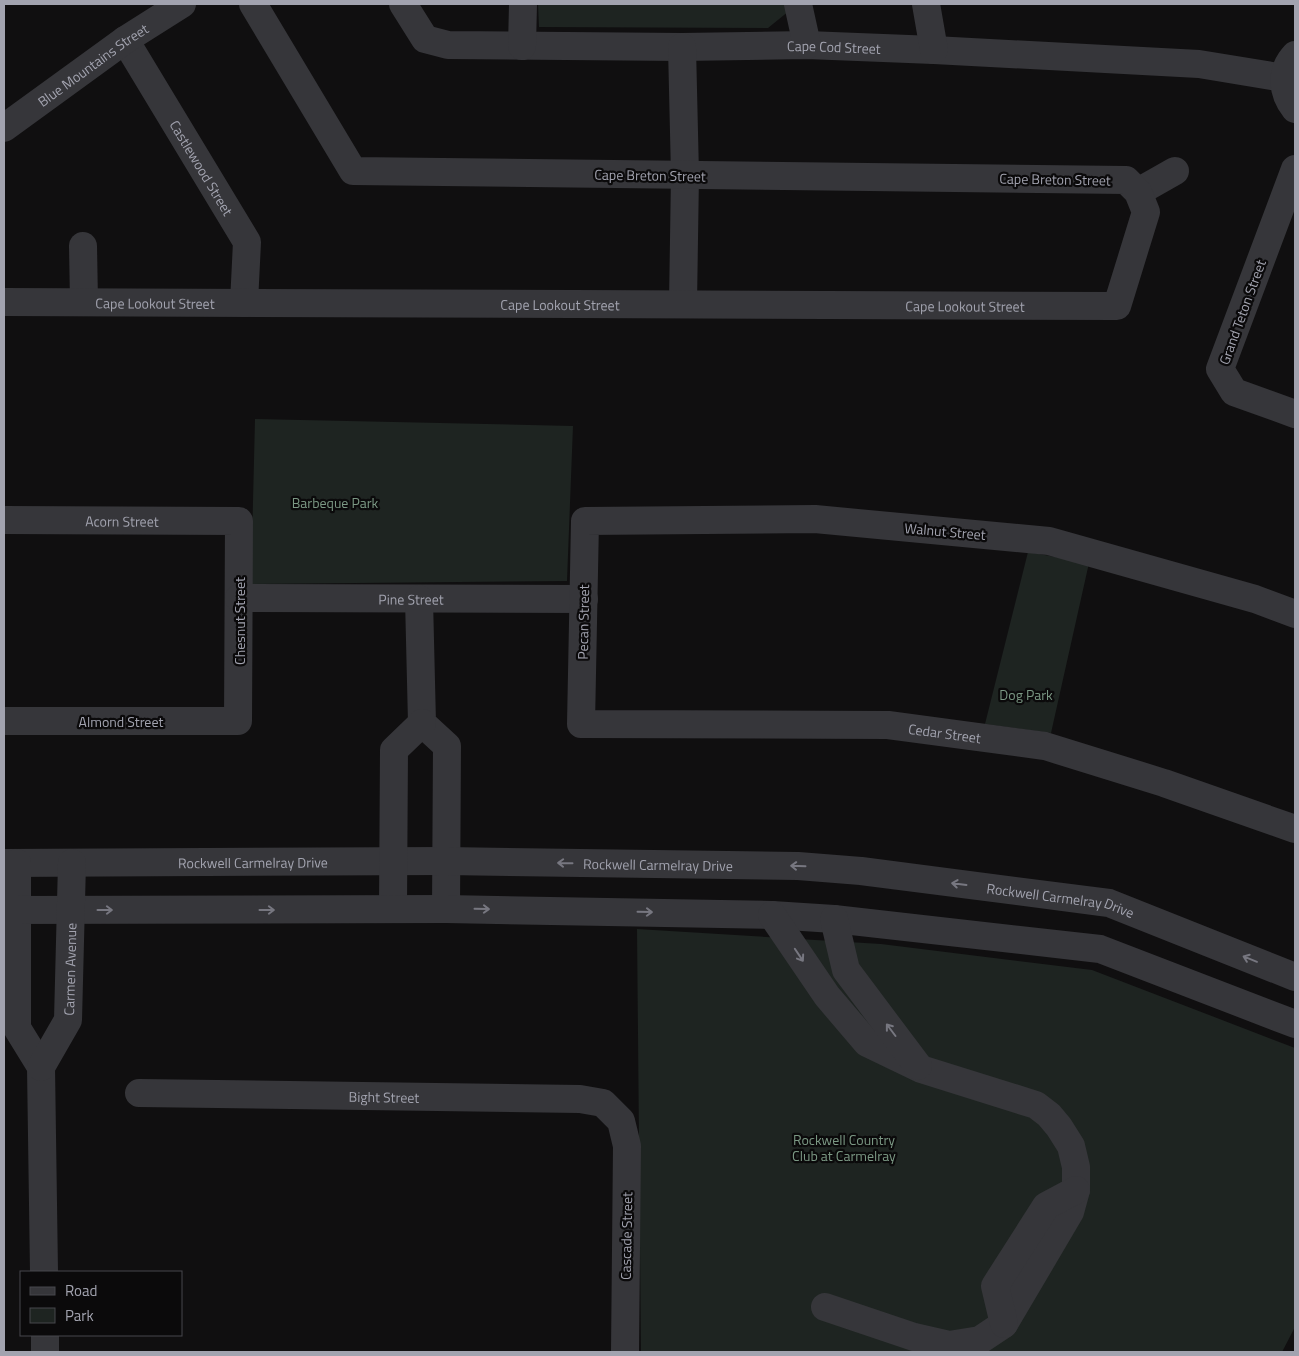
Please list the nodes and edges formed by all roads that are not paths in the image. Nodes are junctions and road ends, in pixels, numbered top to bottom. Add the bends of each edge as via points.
1 (182, 4) edge
2 (253, 4) edge
3 (404, 4) edge
4 (522, 4) edge
5 (798, 4) edge
6 (926, 4) edge
7 (125, 40) junction
8 (807, 45) junction
9 (522, 46) junction
10 (682, 47) junction
11 (934, 50) junction
12 (1290, 67) edge
13 (1295, 109) edge
14 (4, 128) edge
15 (1295, 169) edge
16 (1175, 170) dead end
17 (685, 175) junction
18 (1138, 192) junction
19 (83, 246) dead end
20 (4, 302) edge
21 (84, 302) junction
22 (244, 303) junction
23 (683, 304) junction
24 (1295, 414) edge
25 (4, 520) edge
26 (239, 521) joint
27 (585, 521) joint
28 (239, 598) junction
29 (420, 599) junction
30 (584, 599) junction
31 (1295, 614) edge
32 (4, 721) edge
33 (238, 721) joint
34 (422, 723) junction
35 (581, 724) joint
36 (1295, 829) edge
37 (393, 861) junction
38 (446, 861) junction
39 (10, 863) edge
40 (72, 863) junction
41 (446, 908) junction
42 (393, 909) junction
43 (11, 911) edge
44 (71, 911) junction
45 (772, 915) junction
46 (834, 919) junction
47 (1295, 977) edge
48 (1295, 1024) edge
49 (41, 1067) junction
50 (921, 1069) junction
51 (139, 1093) dead end
52 (621, 1120) joint
53 (44, 1271) edge
54 (826, 1308) dead end
55 (45, 1336) edge
56 (980, 1346) edge
57 (46, 1352) edge
58 (625, 1352) edge

1 - 7 street, Blue Mountains Street
2 - 17 street, Cape Breton Street via 353,171
3 - 9 street, Cape Cod Street via 425,38 448,45
4 - 9 street
5 - 8 street
6 - 11 street
7 - 14 street, Blue Mountains Street
7 - 22 street, Castlewood Street via 247,242
8 - 10 street, Cape Cod Street
8 - 11 street, Cape Cod Street
9 - 10 street, Cape Cod Street
10 - 17 street
11 - 12 street, Cape Cod Street
12 - 13 street via 1286,95
15 - 24 street, Grand Teton Street via 1220,369 1234,392
16 - 18 street
17 - 18 street, Cape Breton Street via 1126,180
17 - 23 street
18 - 23 street, Cape Lookout Street via 1146,212 1117,306
19 - 21 street
20 - 21 street, Cape Lookout Street
21 - 22 street, Cape Lookout Street
22 - 23 street, Cape Lookout Street
25 - 26 street, Acorn Street
26 - 28 street, Chesnut Street
27 - 30 street, Pecan Street
27 - 31 street, Walnut Street via 815,519 1049,541 1255,599
28 - 29 street, Pine Street
28 - 33 street, Chesnut Street
29 - 30 street, Pine Street
29 - 34 street
30 - 35 street, Pecan Street
32 - 33 street, Almond Street
34 - 37 street via 394,750
34 - 38 street via 447,746
35 - 36 street, Cedar Street via 888,725 1045,746
37 - 38 street, Rockwell Carmelray Drive
37 - 40 street, Rockwell Carmelray Drive
37 - 42 street
38 - 41 street
47 -> 38 street, Rockwell Carmelray Drive via 1109,903 798,866
39 - 40 street, Rockwell Carmelray Drive
39 - 43 street
40 - 44 street, Carmen Avenue
41 - 42 street
41 -> 45 street
44 -> 42 street
43 - 44 street
43 - 49 street via 17,1028
44 - 49 street, Carmen Avenue via 68,1020
45 - 46 street
45 -> 50 street via 827,996 867,1043
46 - 48 street via 1100,949
50 -> 46 street via 846,970
49 - 53 street
50 - 56 street via 1036,1105 1059,1127 1070,1146 1076,1167 1076,1190 1046,1206 995,1286 1004,1324
51 - 52 street, Bight Street via 580,1098 603,1103
52 - 58 street, Cascade Street via 627,1146
54 - 56 street via 914,1337 950,1345
55 - 57 street

